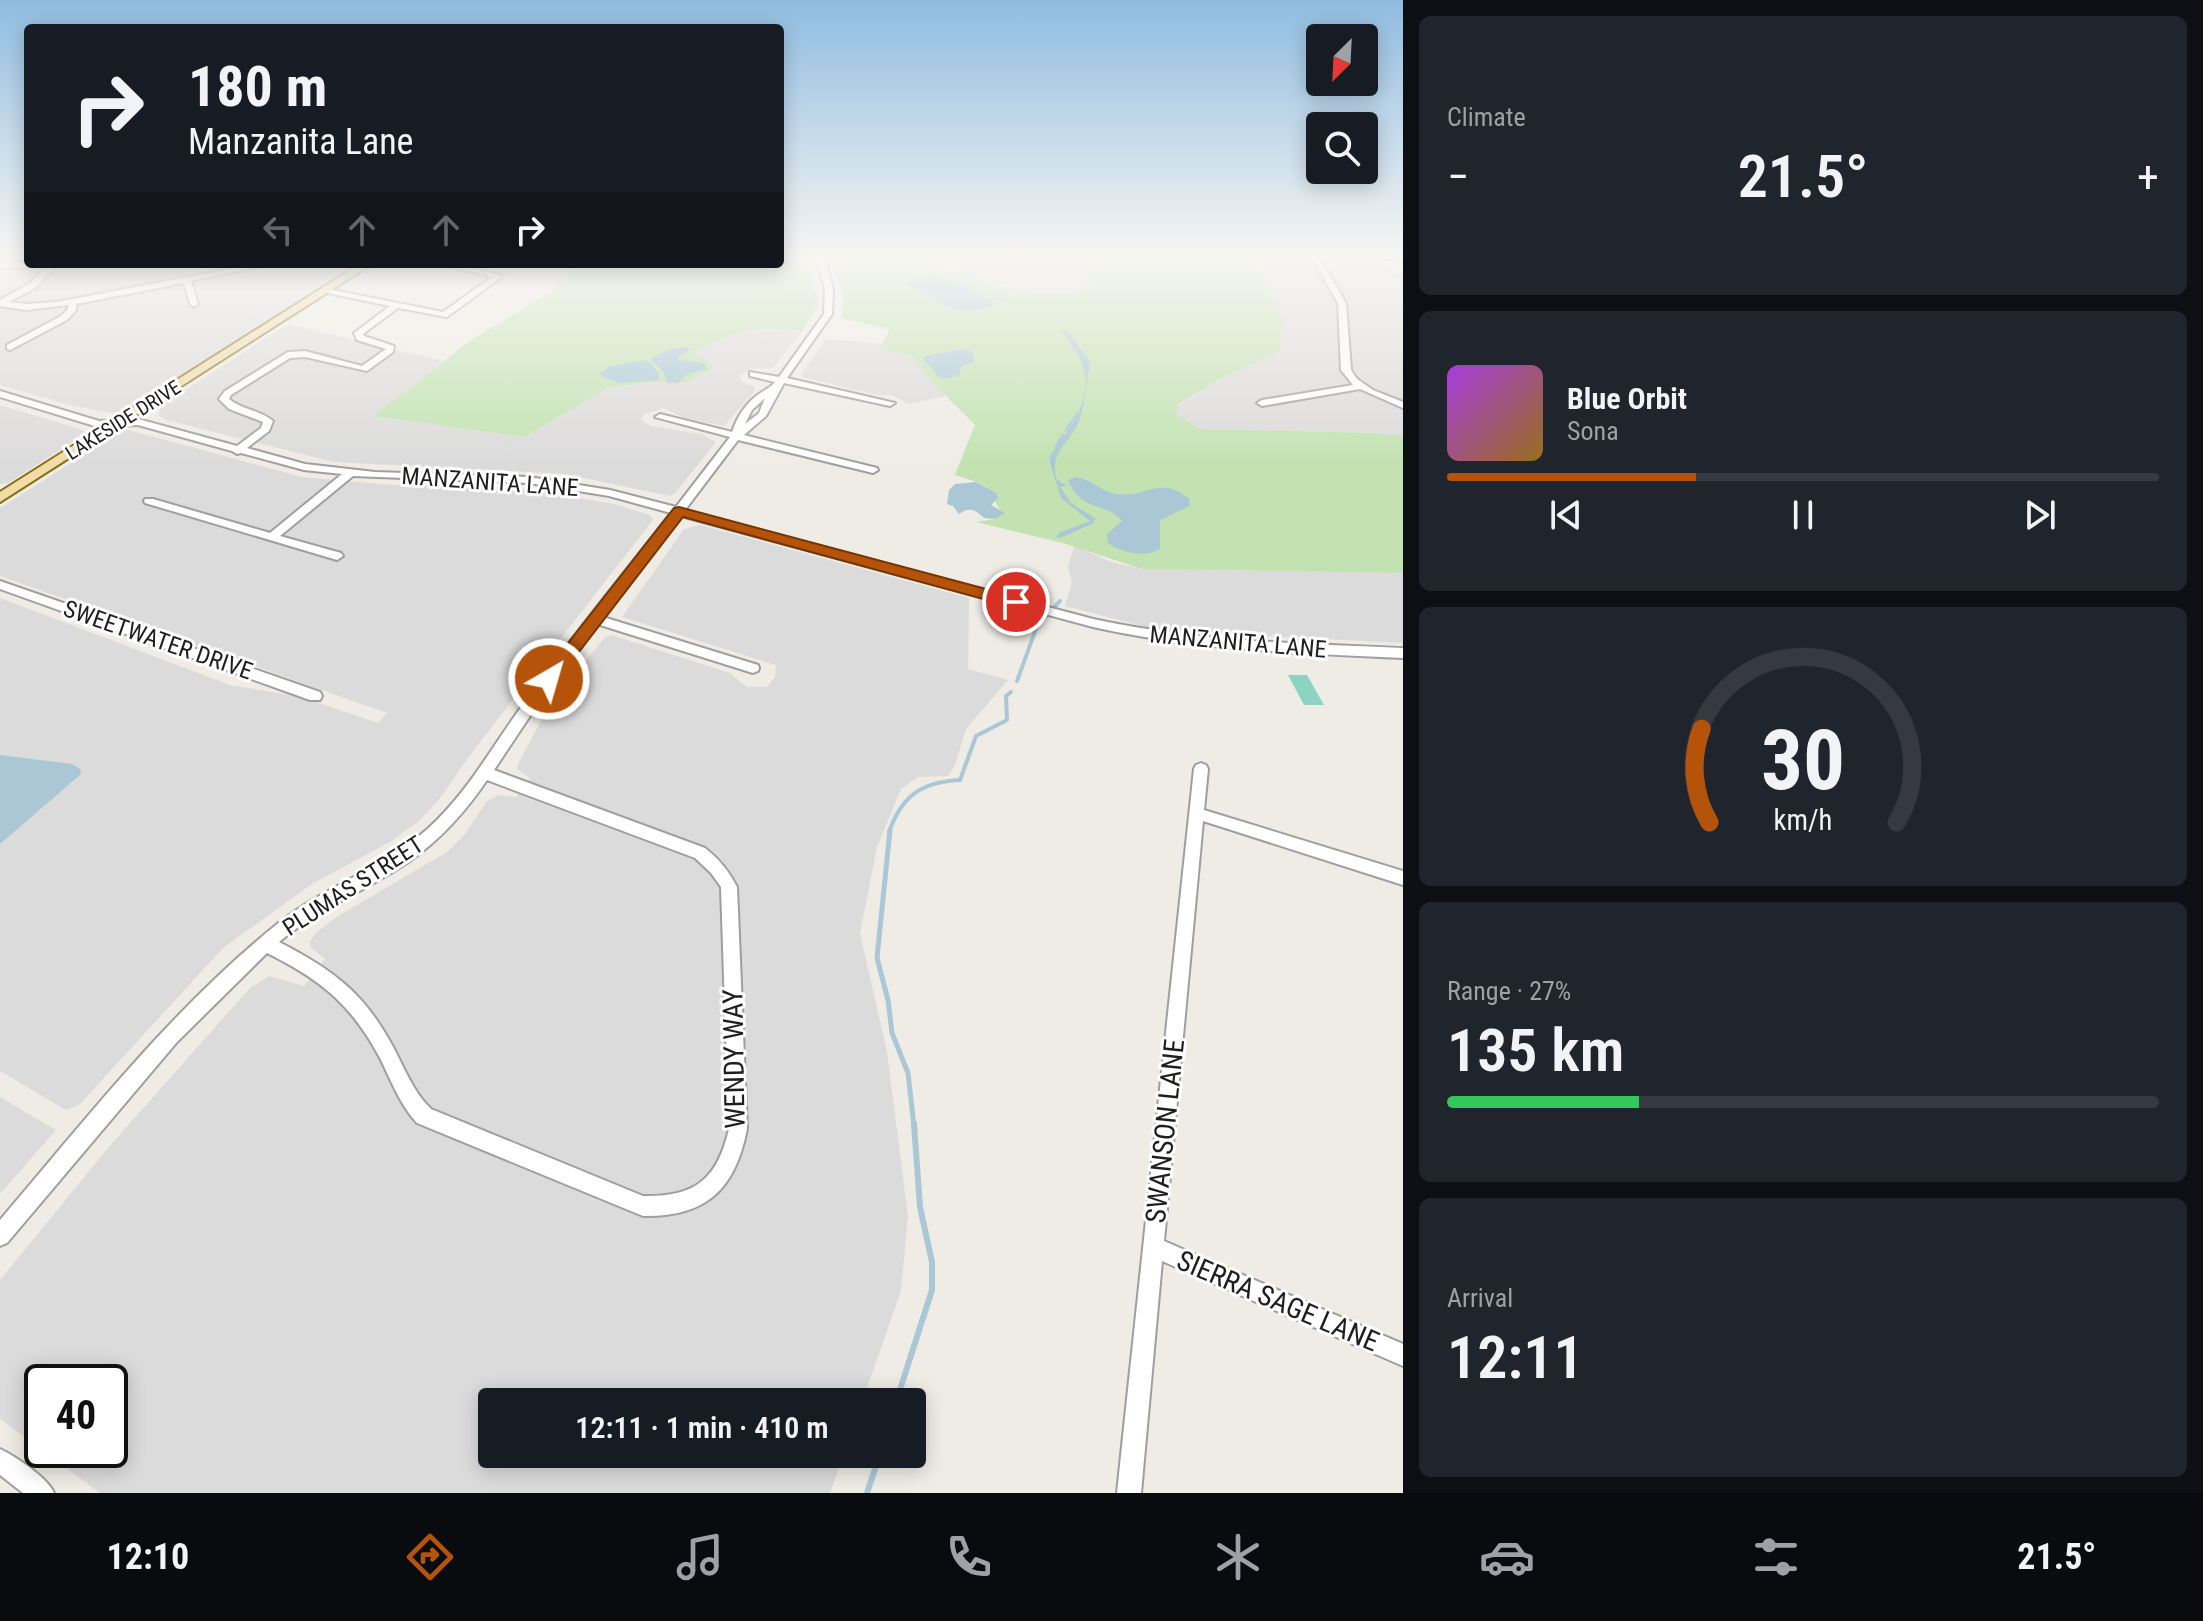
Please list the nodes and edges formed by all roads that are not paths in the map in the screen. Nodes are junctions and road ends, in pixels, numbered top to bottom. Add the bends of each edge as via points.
1 (52, 325) edge
2 (272, 325) edge
3 (369, 325) edge
4 (820, 325) edge
5 (1342, 325) edge
6 (10, 347) dead end
7 (753, 374) dead end
8 (781, 378) junction
9 (1361, 386) junction
10 (0, 394) edge
11 (155, 400) junction
12 (890, 403) dead end
13 (1262, 403) dead end
14 (1403, 405) edge
15 (660, 417) dead end
16 (119, 423) junction
17 (147, 424) junction
18 (736, 436) junction
19 (237, 451) junction
20 (873, 470) dead end
21 (350, 473) junction
22 (1, 495) edge
23 (149, 501) dead end
24 (679, 511) junction
25 (273, 536) junction
26 (337, 556) dead end
27 (0, 585) edge
28 (596, 619) junction
29 (1403, 653) edge
30 (753, 668) dead end
31 (315, 696) dead end
32 (1201, 769) dead end
33 (485, 773) junction
34 (1199, 814) junction
35 (1403, 878) edge
36 (266, 944) junction
37 (0, 1236) edge
38 (1153, 1247) junction
39 (1403, 1355) edge
40 (0, 1461) edge
41 (42, 1493) edge
42 (1129, 1493) edge

1 - 6 street
2 - 11 main road, LAKESIDE DRIVE
3 - 19 street via 358,333 360,338 390,350 364,369 305,354 288,355 228,393 226,403 268,421
4 - 8 street, PLUMAS STREET
5 - 9 street via 1346,370
7 - 8 street
8 - 12 street
8 - 18 street, PLUMAS STREET via 763,414
9 - 13 street
9 - 14 street
10 - 16 street, MANZANITA LANE via 98,424
11 - 16 main road, LAKESIDE DRIVE
11 - 17 main road
15 - 18 street
16 - 17 street, MANZANITA LANE
16 - 22 main road, LAKESIDE DRIVE
17 - 19 street, MANZANITA LANE
18 - 20 street
18 - 24 street, PLUMAS STREET
19 - 21 street, MANZANITA LANE
21 - 24 street, MANZANITA LANE via 548,482
21 - 25 street
23 - 25 street
24 - 28 street, PLUMAS STREET
24 - 29 street, MANZANITA LANE via 1117,629 1187,641
25 - 26 street
27 - 31 street, SWEETWATER DRIVE
28 - 30 street
28 - 33 street, PLUMAS STREET
32 - 34 street, SWANSON LANE
33 - 36 street, PLUMAS STREET via 425,841 314,906
33 - 36 street, WENDY WAY via 700,853 725,879 738,1129 727,1168 700,1197 664,1208 643,1206 424,1116 352,1000 317,971
34 - 35 street
34 - 38 street, SWANSON LANE
36 - 37 street, PLUMAS STREET via 158,1053
38 - 39 street, SIERRA SAGE LANE
38 - 42 street, SWANSON LANE
40 - 41 street

